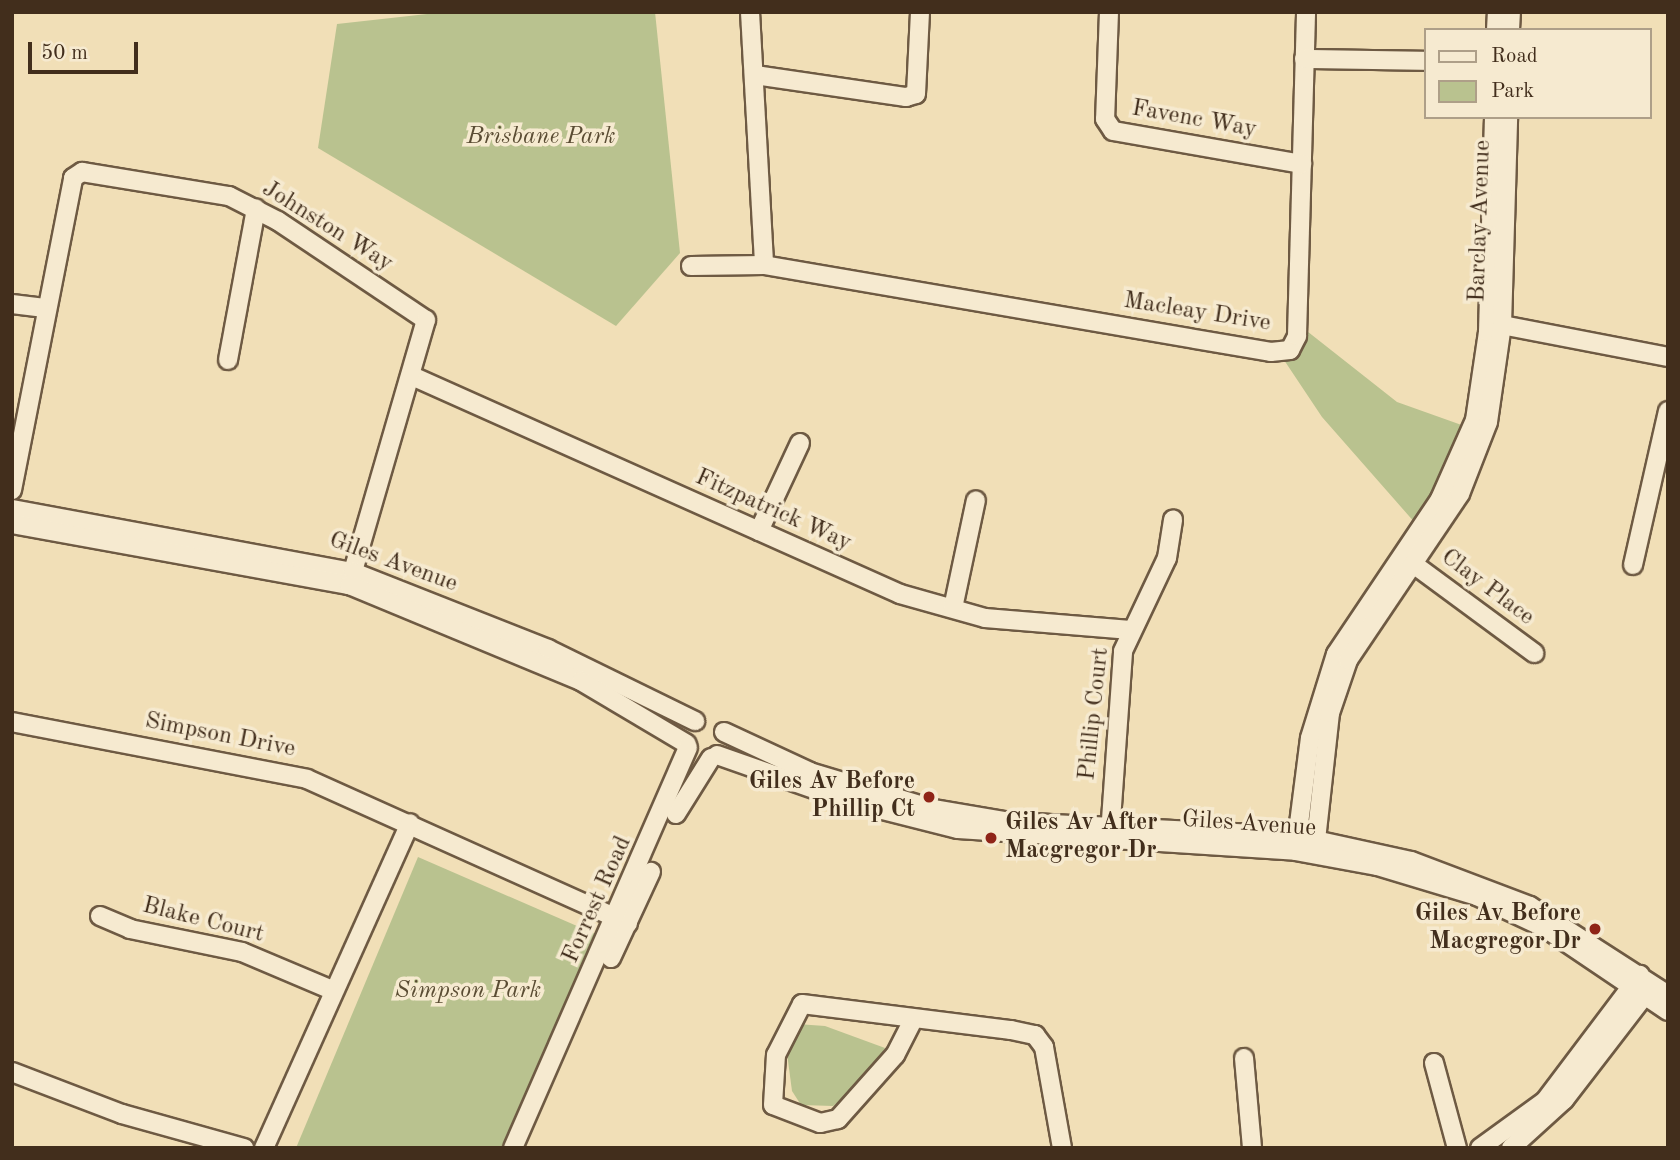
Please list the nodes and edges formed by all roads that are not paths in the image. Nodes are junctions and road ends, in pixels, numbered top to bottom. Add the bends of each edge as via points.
1 (750, 12) edge
2 (920, 12) edge
3 (1109, 12) edge
4 (1306, 12) edge
5 (1304, 59) junction
6 (1424, 61) edge
7 (755, 75) junction
8 (1494, 119) edge
9 (1508, 119) edge
10 (1302, 164) junction
11 (256, 209) junction
12 (764, 265) junction
13 (691, 267) dead end
14 (12, 304) edge
15 (45, 308) junction
16 (1495, 324) junction
17 (1668, 357) edge
18 (228, 360) dead end
19 (412, 376) junction
20 (1668, 411) edge
21 (800, 443) dead end
22 (12, 490) edge
23 (976, 500) dead end
24 (12, 509) edge
25 (1173, 519) dead end
26 (12, 524) edge
27 (759, 531) junction
28 (1407, 559) junction
29 (1633, 565) dead end
30 (351, 579) junction
31 (953, 608) junction
32 (1131, 630) junction
33 (1534, 653) dead end
34 (695, 721) junction
35 (12, 722) edge
36 (724, 732) junction
37 (687, 746) junction
38 (714, 756) junction
39 (410, 823) junction
40 (1110, 832) junction
41 (1296, 843) junction
42 (1315, 846) junction
43 (100, 916) dead end
44 (622, 920) junction
45 (1643, 984) junction
46 (332, 990) junction
47 (1668, 995) edge
48 (1668, 1011) edge
49 (912, 1022) junction
50 (1244, 1058) dead end
51 (1434, 1063) dead end
52 (12, 1072) edge
53 (244, 1148) edge
54 (264, 1148) edge
55 (513, 1148) edge
56 (526, 1148) edge
57 (1062, 1148) edge
58 (1252, 1148) edge
59 (1457, 1148) edge
60 (1480, 1148) edge
61 (1511, 1148) edge

1 - 7 street
2 - 7 street via 916,94
3 - 10 street, Favenc Way via 1105,119 1113,131
4 - 5 street, Macleay Drive
5 - 6 street
5 - 10 street, Macleay Drive
7 - 12 street
8 - 16 street, Barclay Avenue
9 - 16 street, Barclay Avenue
10 - 12 street, Macleay Drive via 1298,324 1290,350 950,301
11 - 15 street, Johnston Way via 229,196 77,175 64,198
11 - 18 street
11 - 19 street, Johnston Way via 426,320
12 - 13 street, Macleay Drive
14 - 15 street
15 - 22 street, Johnston Way
16 - 17 street
16 - 28 street, Barclay Avenue via 1481,444 1460,494
19 - 27 street, Fitzpatrick Way
19 - 30 street, Johnston Way
20 - 29 street
21 - 27 street
23 - 31 street
24 - 30 street, Giles Avenue
25 - 32 street, Phillip Court via 1167,558
26 - 30 street, Giles Avenue
27 - 31 street, Fitzpatrick Way via 900,594
28 - 33 street, Clay Place
28 - 41 street, Barclay Avenue via 1336,654 1310,738
28 - 42 street, Barclay Avenue via 1364,629 1337,689
30 - 34 street, Giles Avenue via 548,649
30 - 37 street, Giles Avenue via 581,681
31 - 32 street, Fitzpatrick Way via 985,618
32 - 40 street, Phillip Court via 1118,682
34 - 36 street, Giles Avenue via 714,720
34 - 37 street, Forrest Road
35 - 39 street, Simpson Drive via 277,770
36 - 38 street, Forrest Road
36 - 40 street, Giles Avenue via 746,747 905,803 1011,822
37 - 38 street, Giles Avenue
37 - 44 street, Forrest Road
38 - 40 street, Giles Avenue via 926,822
38 - 44 street, Forrest Road via 684,795
39 - 44 street, Simpson Drive
39 - 46 street
40 - 41 street, Giles Avenue
41 - 42 street, Giles Avenue
42 - 45 street, Giles Avenue via 1493,890
43 - 46 street, Blake Court via 242,952
44 - 55 street, Forrest Road
44 - 56 street, Forrest Road
45 - 47 street, Giles Avenue
45 - 48 street, Giles Avenue
45 - 60 street via 1539,1107
45 - 61 street via 1564,1100
46 - 54 street
49 - 49 street via 895,1055 838,1119 820,1123 773,1105 776,1055 802,1004
49 - 57 street via 1035,1035 1044,1046
50 - 58 street
51 - 59 street
52 - 53 street via 122,1114

